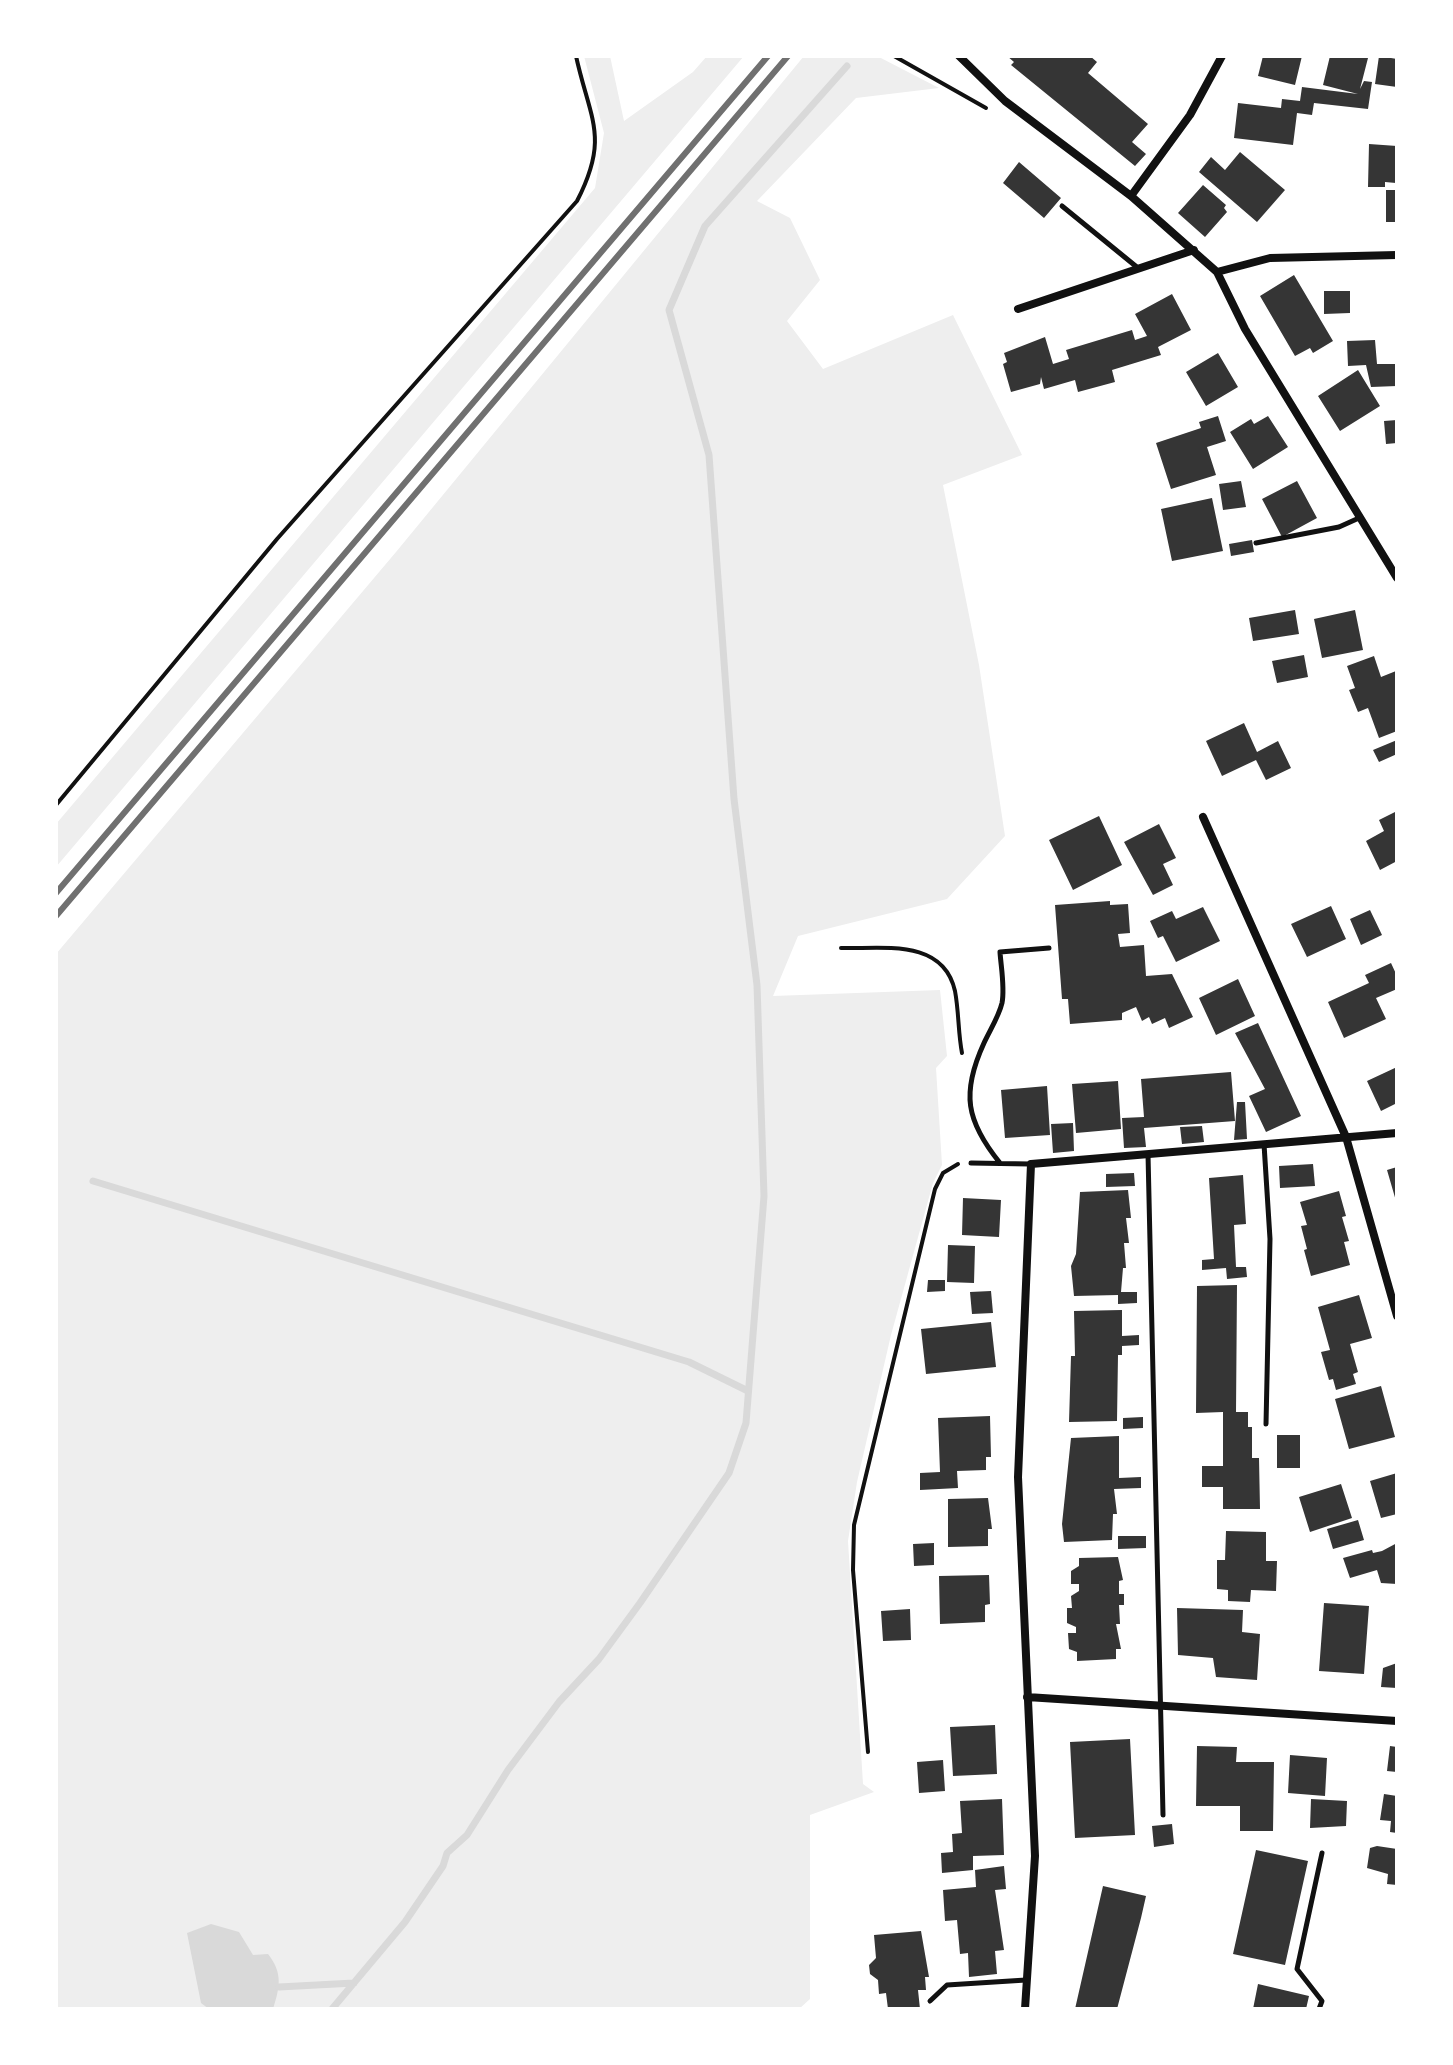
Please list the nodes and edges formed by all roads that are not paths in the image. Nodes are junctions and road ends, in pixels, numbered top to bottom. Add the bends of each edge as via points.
1 (959, 56) edge
2 (1222, 56) edge
3 (1131, 196) junction
4 (1062, 206) dead end
5 (1194, 250) junction
6 (1397, 255) edge
7 (1138, 269) junction
8 (1217, 272) junction
9 (1018, 309) dead end
10 (1359, 518) junction
11 (1256, 543) dead end
12 (1397, 578) edge
13 (1203, 817) dead end
14 (1049, 948) dead end
15 (1397, 1133) edge
16 (1346, 1137) junction
17 (1264, 1144) junction
18 (1148, 1154) junction
19 (971, 1163) road end
20 (1000, 1163) junction
21 (1031, 1164) junction
22 (1397, 1316) edge
23 (1266, 1424) dead end
24 (1027, 1697) junction
25 (1161, 1706) junction
26 (1397, 1721) edge
27 (1163, 1815) dead end
28 (1322, 1853) dead end
29 (1027, 1980) junction
30 (930, 2001) dead end
31 (1025, 2009) edge
32 (1319, 2009) edge

1 - 3 street via 1005,101
2 - 3 street via 1190,115
3 - 5 street
4 - 7 lane
5 - 7 street
5 - 8 street
6 - 8 street via 1270,258
7 - 9 street
8 - 10 street via 1245,329
10 - 11 lane via 1339,527
10 - 12 street
13 - 16 street
14 - 20 lane via 1000,952 1002,1002 969,1087 970,1116
15 - 16 street
16 - 17 street
16 - 22 street
17 - 18 street
17 - 23 lane via 1270,1239
18 - 21 street
18 - 25 lane
19 - 20 lane
20 - 21 lane
21 - 24 street via 1018,1477
24 - 25 street
24 - 29 street via 1035,1856
25 - 26 street
25 - 27 lane
28 - 32 lane via 1297,1969 1322,2001
29 - 30 lane via 947,1985
29 - 31 street

